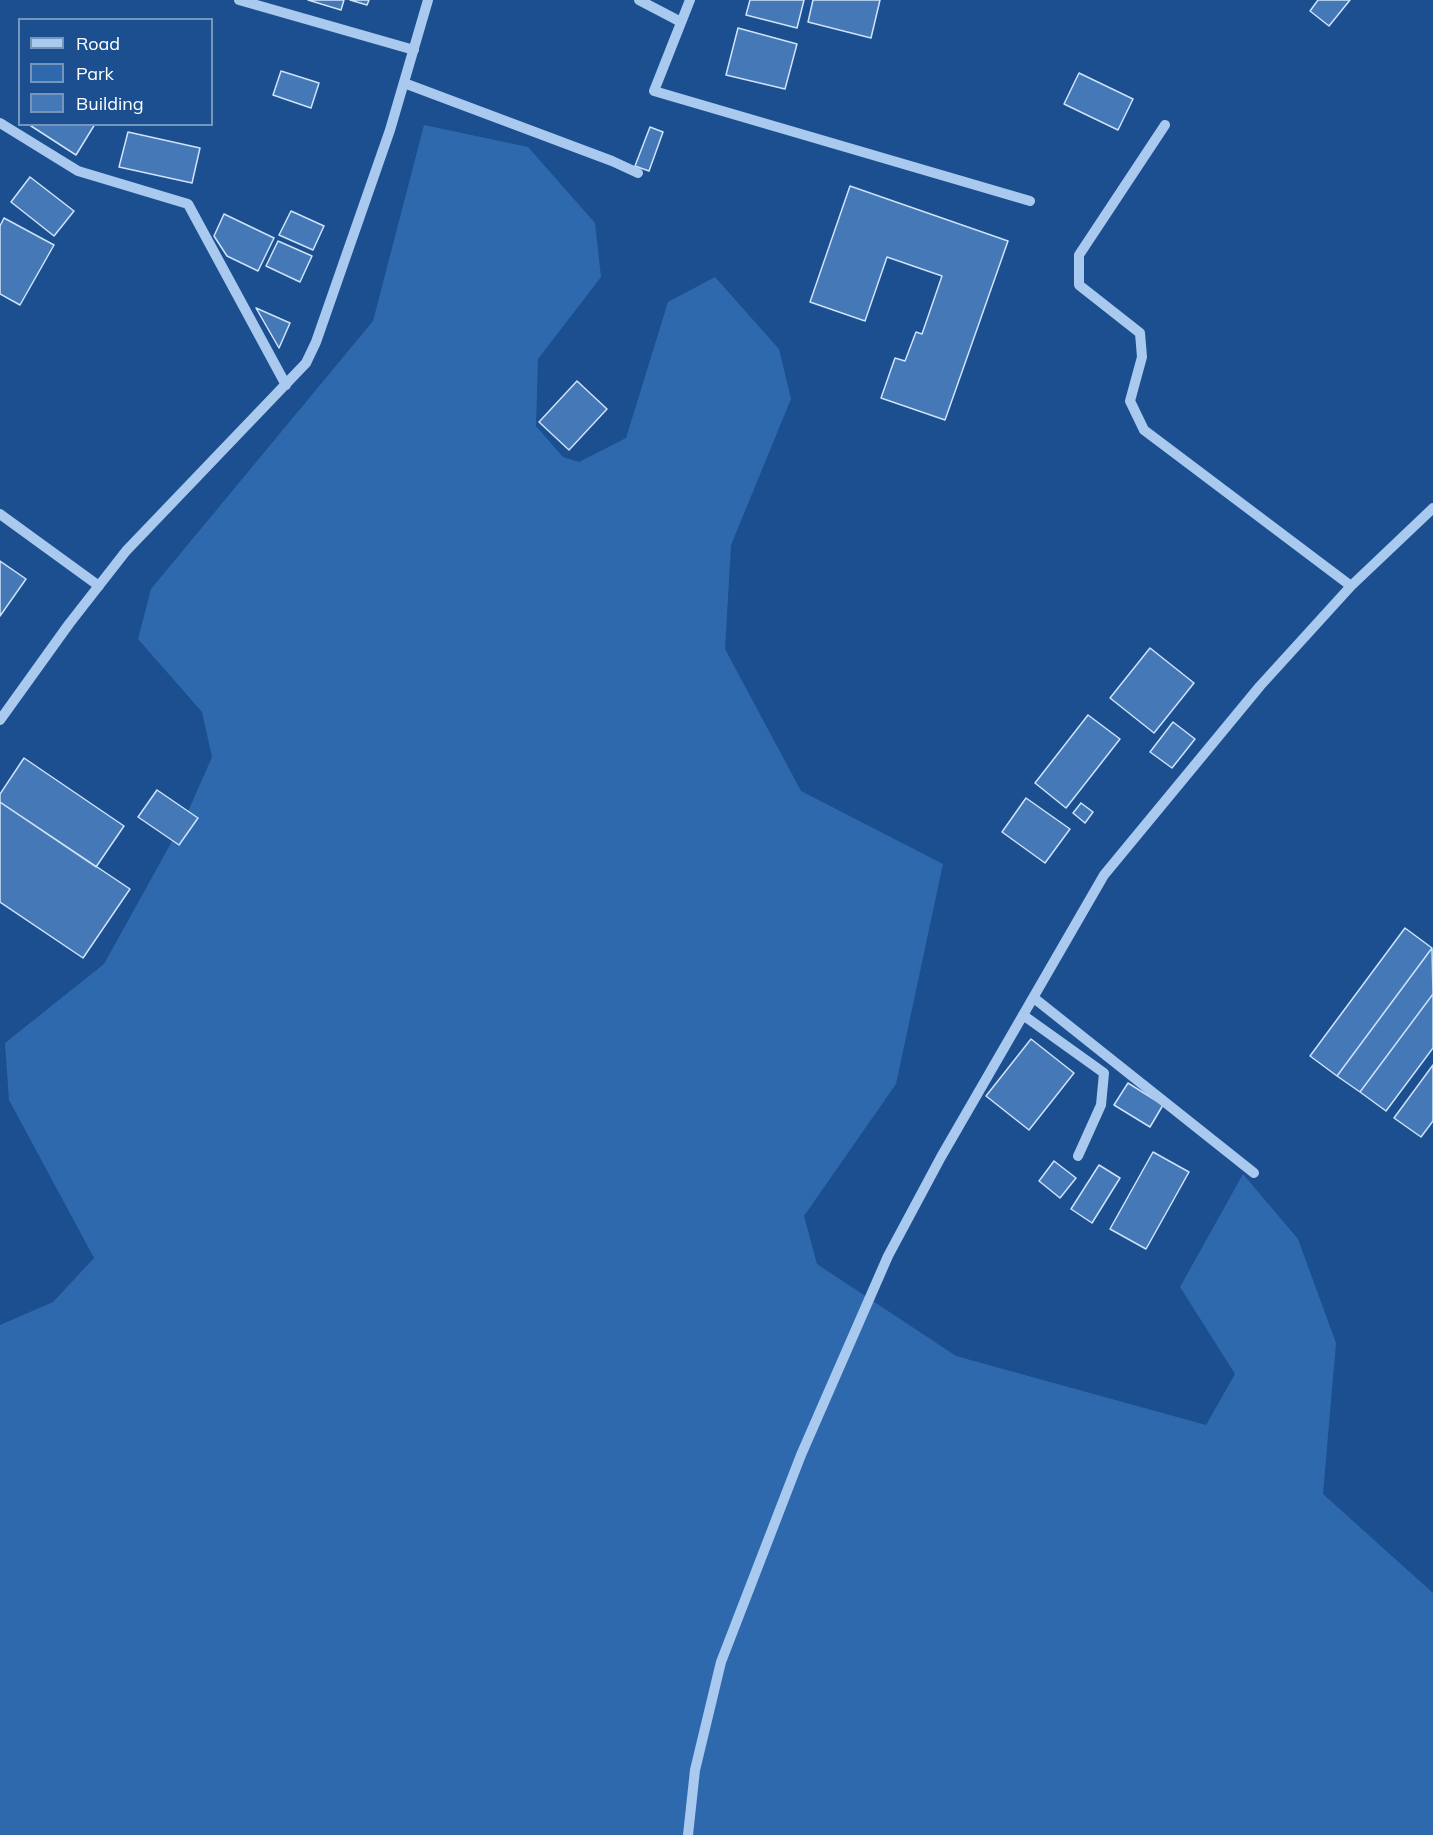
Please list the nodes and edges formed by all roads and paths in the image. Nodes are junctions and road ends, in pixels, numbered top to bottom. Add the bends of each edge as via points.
1 (239, 0) edge
2 (428, 0) edge
3 (639, 0) edge
4 (690, 0) edge
5 (681, 22) junction
6 (414, 50) junction
7 (404, 83) junction
8 (0, 123) edge
9 (1165, 124) dead end
10 (638, 173) dead end
11 (1030, 201) dead end
12 (286, 385) junction
13 (1433, 508) edge
14 (0, 514) edge
15 (99, 586) junction
16 (1351, 586) junction
17 (0, 720) edge
18 (1034, 998) junction
19 (1023, 1015) junction
20 (1078, 1156) dead end
21 (1254, 1173) dead end
22 (688, 1835) edge

1 - 6 street
2 - 6 street
3 - 5 street
4 - 5 street
5 - 11 street via 654,91
6 - 7 street
7 - 10 street
7 - 12 street via 316,342 306,363
8 - 12 street via 78,171 188,204
9 - 16 street via 1079,255 1079,285 1140,333 1142,357 1130,401 1144,430
12 - 15 street via 126,551
13 - 16 street
14 - 15 street
15 - 17 street
16 - 18 street via 1260,686 1104,875
18 - 19 street
18 - 21 street
19 - 20 street via 1104,1072 1101,1105
19 - 22 street via 888,1256 801,1455 721,1662 695,1770

